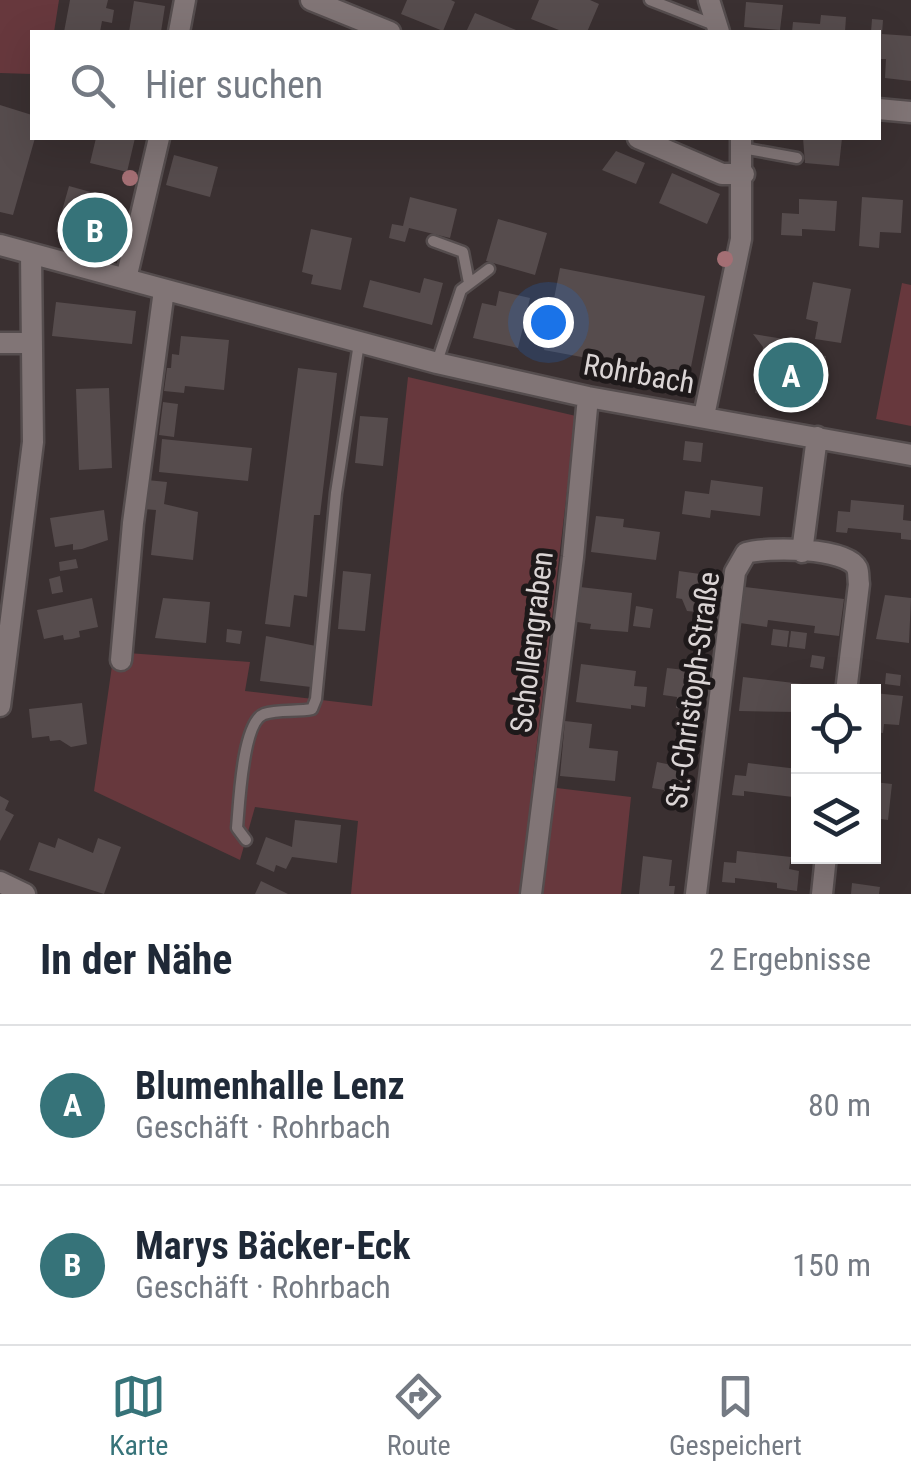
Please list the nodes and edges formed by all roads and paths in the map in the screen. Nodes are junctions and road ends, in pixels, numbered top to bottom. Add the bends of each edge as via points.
1 (185, 0) edge
2 (312, 0) edge
3 (650, 0) edge
4 (709, 0) edge
5 (719, 29) edge
6 (179, 30) edge
7 (385, 30) edge
8 (881, 109) edge
9 (911, 112) edge
10 (159, 140) edge
11 (643, 140) edge
12 (741, 143) edge
13 (797, 158) dead end
14 (744, 174) junction
15 (433, 241) dead end
16 (0, 245) edge
17 (31, 254) junction
18 (489, 268) dead end
19 (126, 279) junction
20 (469, 284) junction
21 (164, 290) junction
22 (0, 342) edge
23 (31, 343) junction
24 (358, 344) junction
25 (437, 364) junction
26 (588, 397) junction
27 (704, 416) junction
28 (817, 438) junction
29 (911, 455) edge
30 (802, 552) junction
31 (122, 660) dead end
32 (847, 684) edge
33 (0, 706) edge
34 (246, 840) dead end
35 (825, 864) edge
36 (0, 882) edge
37 (24, 894) edge
38 (531, 894) edge
39 (696, 894) edge
40 (822, 894) edge

1 - 6 street
2 - 7 street
3 - 5 lane
4 - 5 street
8 - 9 street
10 - 19 street
11 - 14 street via 722,174
12 - 13 lane
12 - 14 street
14 - 27 street via 742,240
15 - 20 lane via 463,252
16 - 17 street, Rohrbach
17 - 19 street, Rohrbach
17 - 23 street
18 - 20 lane
19 - 21 street, Rohrbach
20 - 25 lane via 461,290
21 - 24 street, Rohrbach
21 - 31 street
22 - 23 street
23 - 33 street via 30,470
24 - 25 street, Rohrbach
24 - 34 lane via 316,699 312,709 257,720 247,746 237,828
25 - 26 street, Rohrbach
26 - 27 street, Rohrbach
26 - 38 street, Schollengraben
27 - 28 street, Rohrbach
28 - 29 street, Rohrbach
28 - 30 street
30 - 32 street, St.-Christoph-Straße via 846,557 856,567
30 - 39 street, St.-Christoph-Straße via 768,546 746,553 736,572
35 - 40 street
36 - 37 street

